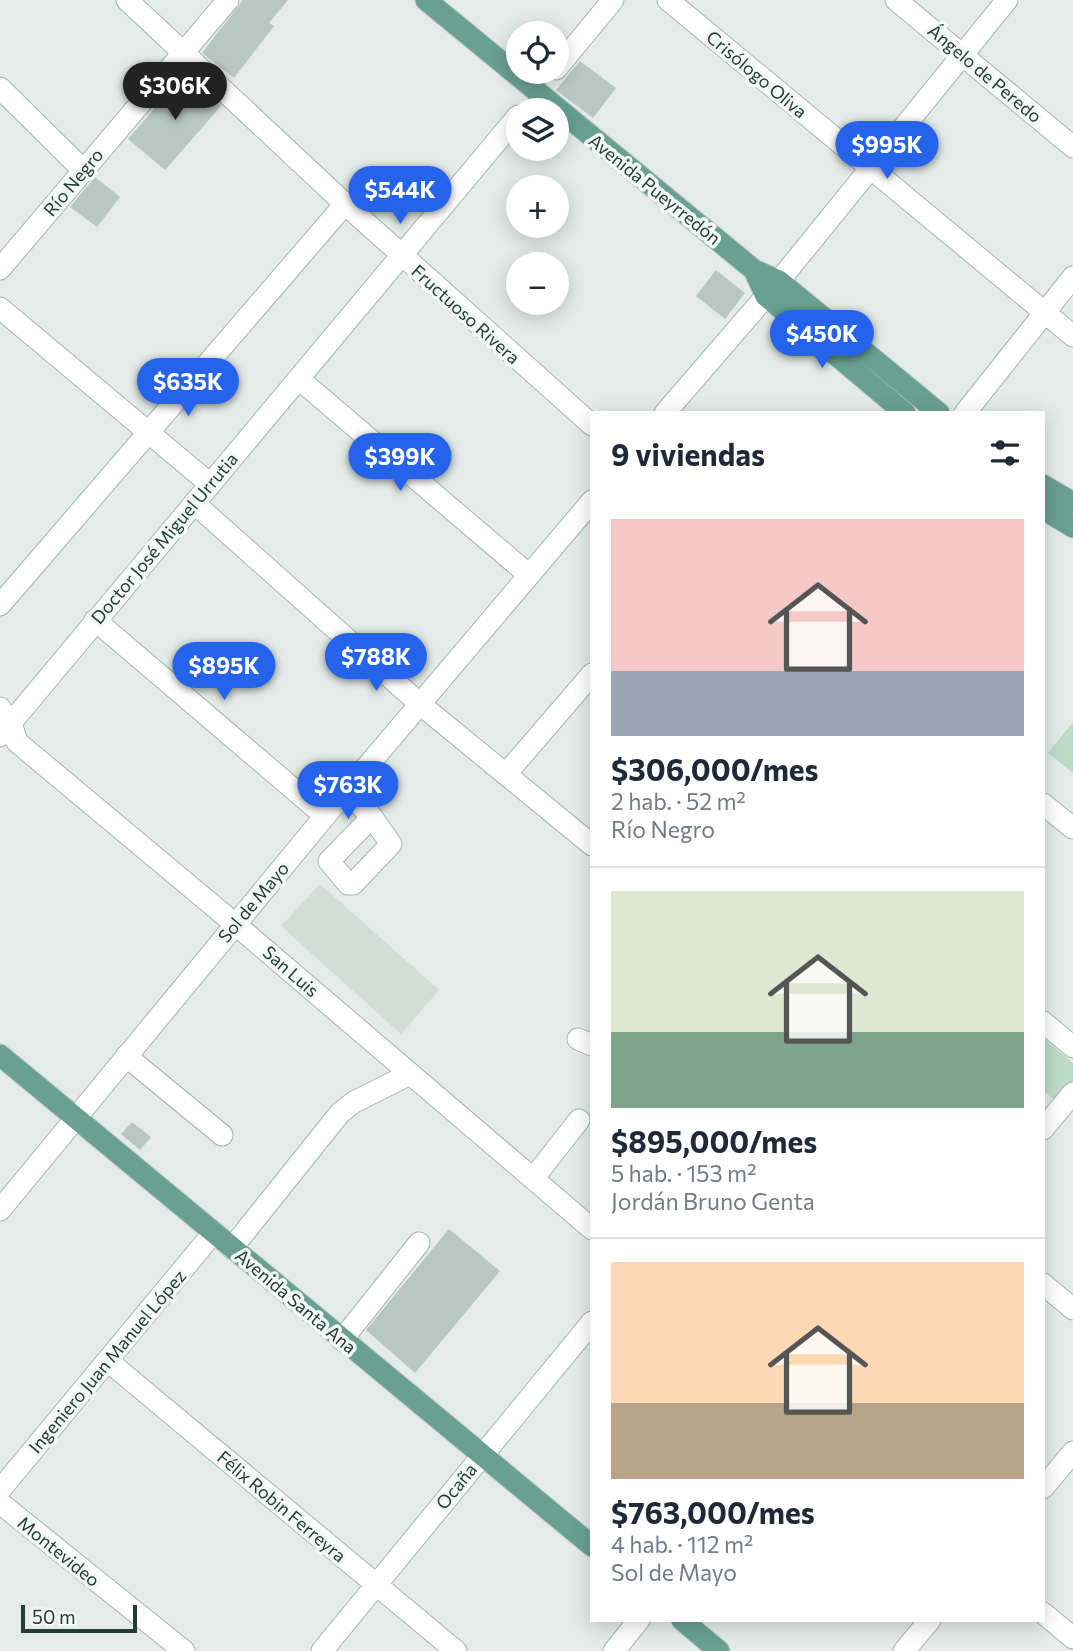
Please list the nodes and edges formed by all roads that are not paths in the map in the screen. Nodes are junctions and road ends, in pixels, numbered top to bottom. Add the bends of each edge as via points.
1 (127, 0) edge
2 (228, 0) edge
3 (426, 0) edge
4 (613, 0) edge
5 (668, 0) edge
6 (896, 0) edge
7 (1007, 0) edge
8 (183, 54) junction
9 (962, 54) junction
10 (569, 55) edge
11 (545, 84) edge
12 (0, 88) edge
13 (538, 93) junction
14 (534, 98) edge
15 (506, 130) edge
16 (1073, 147) edge
17 (870, 168) junction
18 (83, 170) junction
19 (345, 204) junction
20 (400, 255) junction
21 (0, 269) edge
22 (1073, 277) edge
23 (773, 288) junction
24 (0, 308) edge
25 (1044, 312) junction
26 (1073, 336) edge
27 (299, 379) junction
28 (667, 411) edge
29 (903, 411) edge
30 (936, 411) edge
31 (967, 411) edge
32 (590, 423) edge
33 (149, 432) junction
34 (210, 484) junction
35 (1045, 486) edge
36 (590, 502) edge
37 (194, 503) junction
38 (1073, 503) edge
39 (1045, 510) edge
40 (1073, 527) edge
41 (529, 575) junction
42 (0, 606) edge
43 (95, 620) junction
44 (590, 677) edge
45 (420, 704) junction
46 (4, 722) edge
47 (506, 774) junction
48 (346, 791) junction
49 (1045, 806) edge
50 (325, 816) junction
51 (372, 817) dead end
52 (1073, 828) edge
53 (590, 843) edge
54 (235, 924) junction
55 (1045, 1024) edge
56 (1073, 1047) edge
57 (0, 1055) edge
58 (126, 1056) junction
59 (410, 1074) junction
60 (1073, 1093) edge
61 (1051, 1103) edge
62 (74, 1118) junction
63 (579, 1120) dead end
64 (1045, 1122) edge
65 (222, 1135) dead end
66 (533, 1179) junction
67 (0, 1210) edge
68 (590, 1226) edge
69 (214, 1232) junction
70 (419, 1243) dead end
71 (232, 1248) junction
72 (1045, 1286) edge
73 (1073, 1309) edge
74 (590, 1324) edge
75 (342, 1340) junction
76 (108, 1361) junction
77 (1073, 1452) edge
78 (481, 1456) junction
79 (1045, 1486) edge
80 (0, 1490) edge
81 (0, 1503) edge
82 (590, 1544) edge
83 (376, 1585) junction
84 (1045, 1615) edge
85 (637, 1622) edge
86 (684, 1622) edge
87 (928, 1622) edge
88 (1073, 1638) edge
89 (184, 1651) edge
90 (322, 1651) edge
91 (456, 1651) edge
92 (614, 1651) edge
93 (719, 1651) edge
94 (904, 1651) edge

1 - 8 street, Fructuoso Rivera
2 - 8 street, Río Negro
3 - 13 main road, Avenida Pueyrredón
4 - 10 street
5 - 17 street, Crisólogo Oliva
6 - 9 street, Ángelo de Peredo
7 - 9 street
8 - 18 street, Río Negro
8 - 19 street, Fructuoso Rivera
9 - 16 street, Ángelo de Peredo
9 - 17 street
11 - 13 street
12 - 18 street
13 - 14 street
13 - 23 main road, Avenida Pueyrredón
15 - 20 street, Doctor José Miguel Urrutia
17 - 23 street
17 - 25 street, Crisólogo Oliva
18 - 21 street, Río Negro
19 - 20 street, Fructuoso Rivera
19 - 33 street
20 - 27 street, Doctor José Miguel Urrutia
20 - 32 street, Fructuoso Rivera
22 - 25 street
23 - 28 street
23 - 29 main road, Avenida Pueyrredón
23 - 30 main road, Avenida Pueyrredón
24 - 33 street
25 - 26 street, Crisólogo Oliva
25 - 31 street
27 - 34 street, Doctor José Miguel Urrutia
27 - 41 street
33 - 34 street
33 - 42 street
34 - 37 street, Doctor José Miguel Urrutia
35 - 38 main road
36 - 41 street, Sol de Mayo
37 - 43 street, Doctor José Miguel Urrutia
37 - 45 street
39 - 40 main road
41 - 45 street, Sol de Mayo
43 - 46 street, Doctor José Miguel Urrutia
43 - 50 street
44 - 47 street
45 - 47 street
45 - 48 street, Sol de Mayo
46 - 54 street, San Luis via 17,742
47 - 53 street
48 - 50 street, Sol de Mayo
48 - 51 street
49 - 52 street
50 - 54 street, Sol de Mayo
54 - 58 street, Sol de Mayo
54 - 59 street, San Luis
55 - 56 street
57 - 62 main road, Avenida Santa Ana
58 - 62 street, Sol de Mayo
58 - 65 street
59 - 66 street, San Luis
59 - 71 street via 340,1112
60 - 61 street
61 - 64 street
62 - 67 street, Sol de Mayo
62 - 69 main road, Avenida Santa Ana
63 - 66 street
66 - 68 street, San Luis
69 - 71 main road, Avenida Santa Ana
69 - 76 street, Ingeniero Juan Manuel López
70 - 75 street
71 - 75 main road, Avenida Santa Ana
72 - 73 street
74 - 78 street, Ocaña
75 - 78 main road, Avenida Santa Ana
76 - 80 street, Ingeniero Juan Manuel López
76 - 83 street, Félix Robin Ferreyra
77 - 79 street
78 - 82 main road, Avenida Santa Ana
78 - 83 street, Ocaña
81 - 89 street, Montevideo
83 - 90 street, Ocaña
83 - 91 street, Félix Robin Ferreyra
84 - 88 street
85 - 92 street
86 - 93 main road
87 - 94 street

